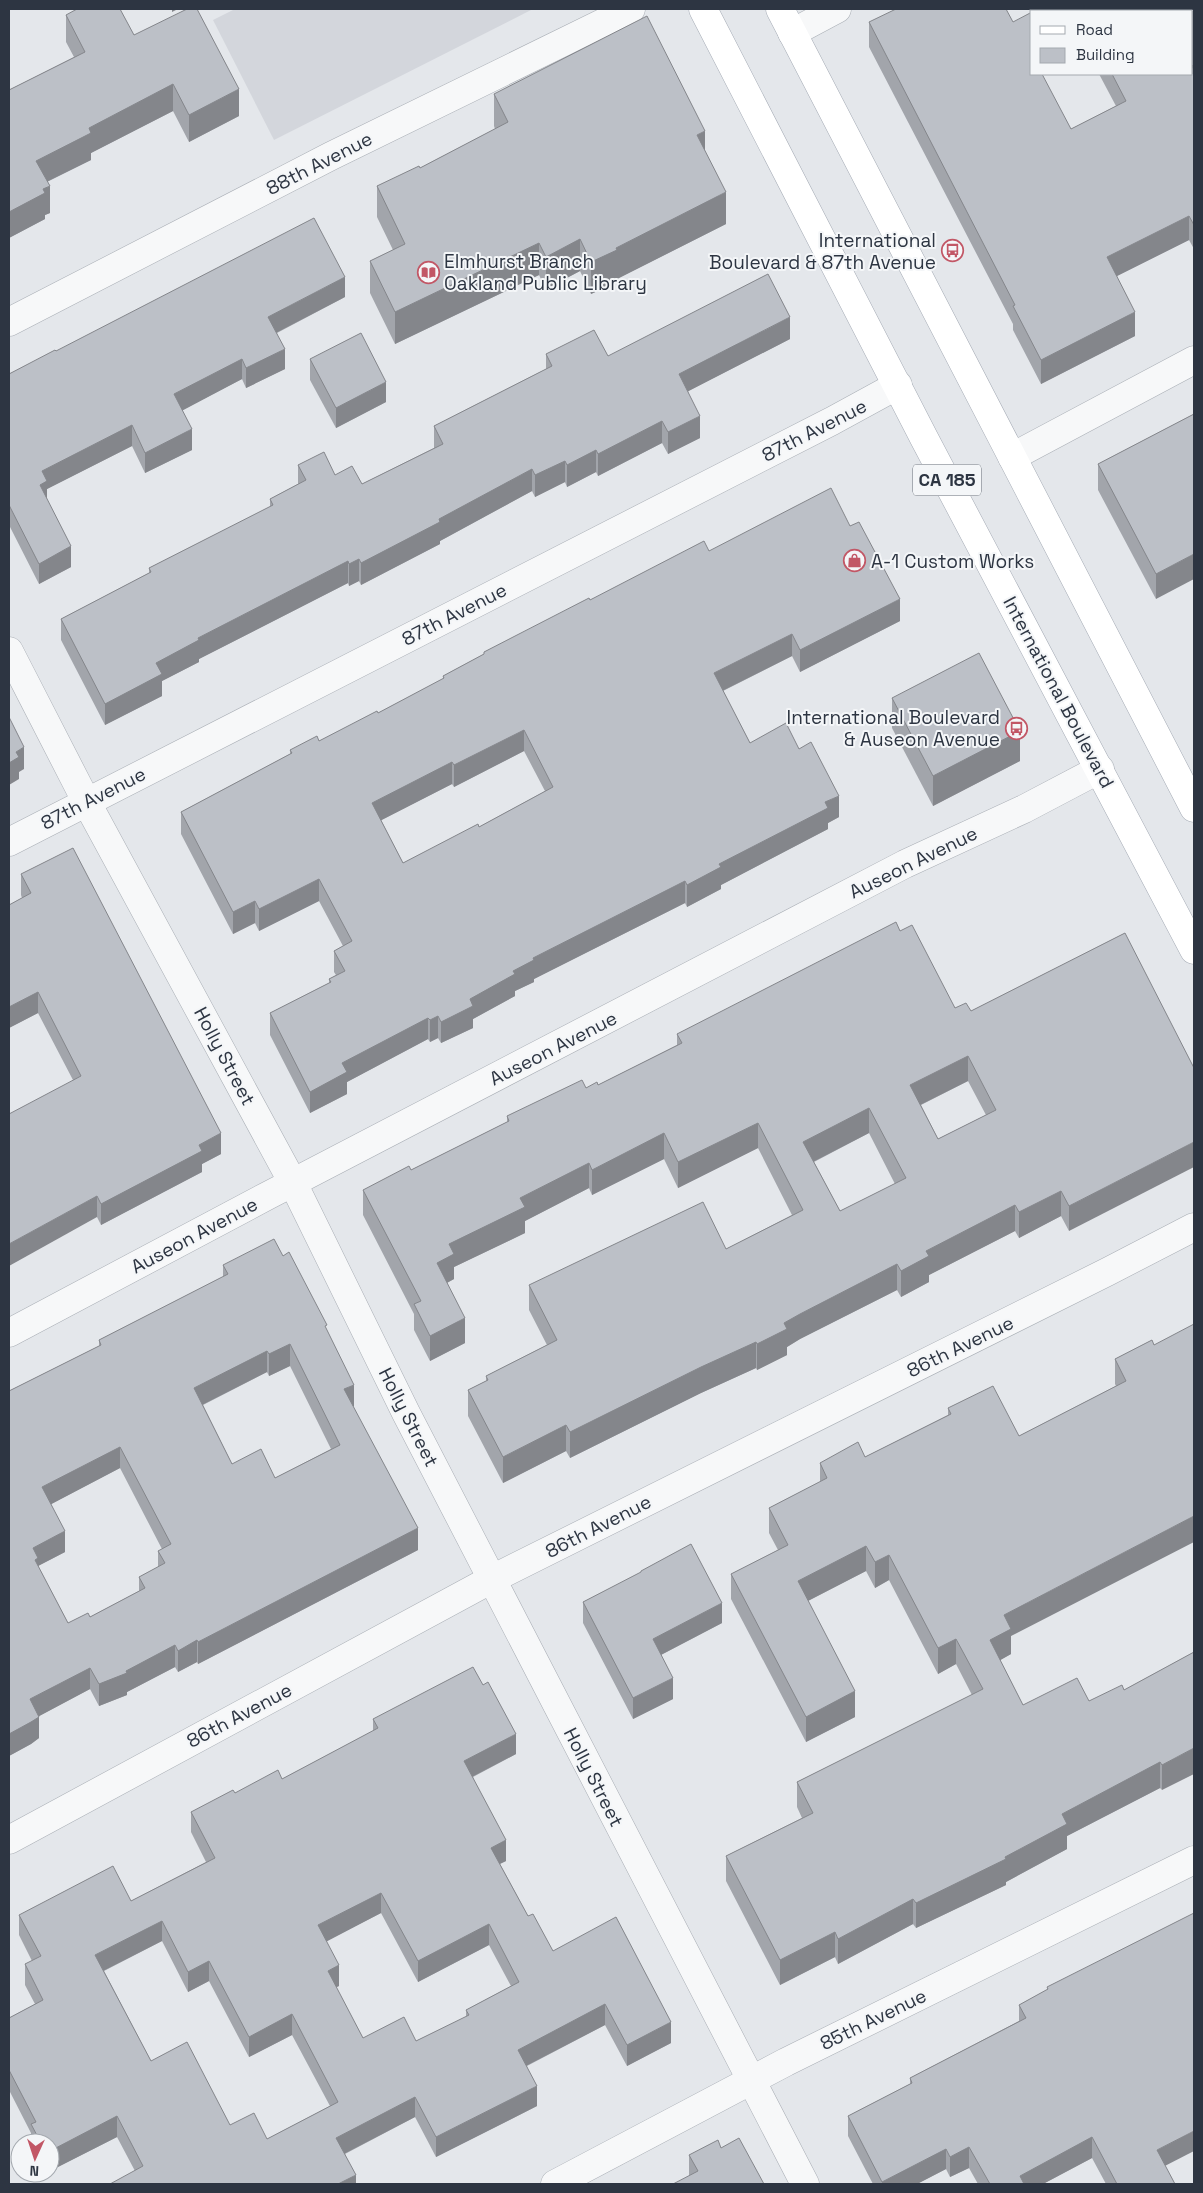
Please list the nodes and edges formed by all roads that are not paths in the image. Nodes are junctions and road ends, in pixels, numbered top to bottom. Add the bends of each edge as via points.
1 (631, 9) edge
2 (703, 9) edge
3 (780, 9) edge
4 (837, 9) edge
5 (792, 33) junction
6 (9, 322) edge
7 (1194, 360) edge
8 (898, 385) junction
9 (1012, 457) junction
10 (9, 651) edge
11 (1100, 769) junction
12 (86, 801) junction
13 (1194, 808) edge
14 (9, 842) edge
15 (1194, 950) edge
16 (293, 1182) junction
17 (1194, 1227) edge
18 (9, 1333) edge
19 (492, 1579) junction
20 (9, 1840) edge
21 (1194, 1860) edge
22 (750, 2082) junction
23 (555, 2184) edge
24 (805, 2184) edge

1 - 6 street, 88th Avenue via 322,161
2 - 8 main road, International Boulevard / CA 185
3 - 5 main road
4 - 5 street
5 - 9 main road
7 - 9 street
8 - 11 main road, International Boulevard / CA 185
8 - 12 street, 87th Avenue
9 - 13 main road
10 - 12 street, Holly Street
11 - 15 main road, International Boulevard / CA 185
11 - 16 street, Auseon Avenue via 896,869
12 - 14 street, 87th Avenue
12 - 16 street, Holly Street
16 - 18 street, Auseon Avenue
16 - 19 street, Holly Street
17 - 19 street, 86th Avenue
19 - 20 street, 86th Avenue
19 - 22 street, Holly Street
21 - 22 street, 85th Avenue
22 - 23 street, 85th Avenue
22 - 24 street, Holly Street

